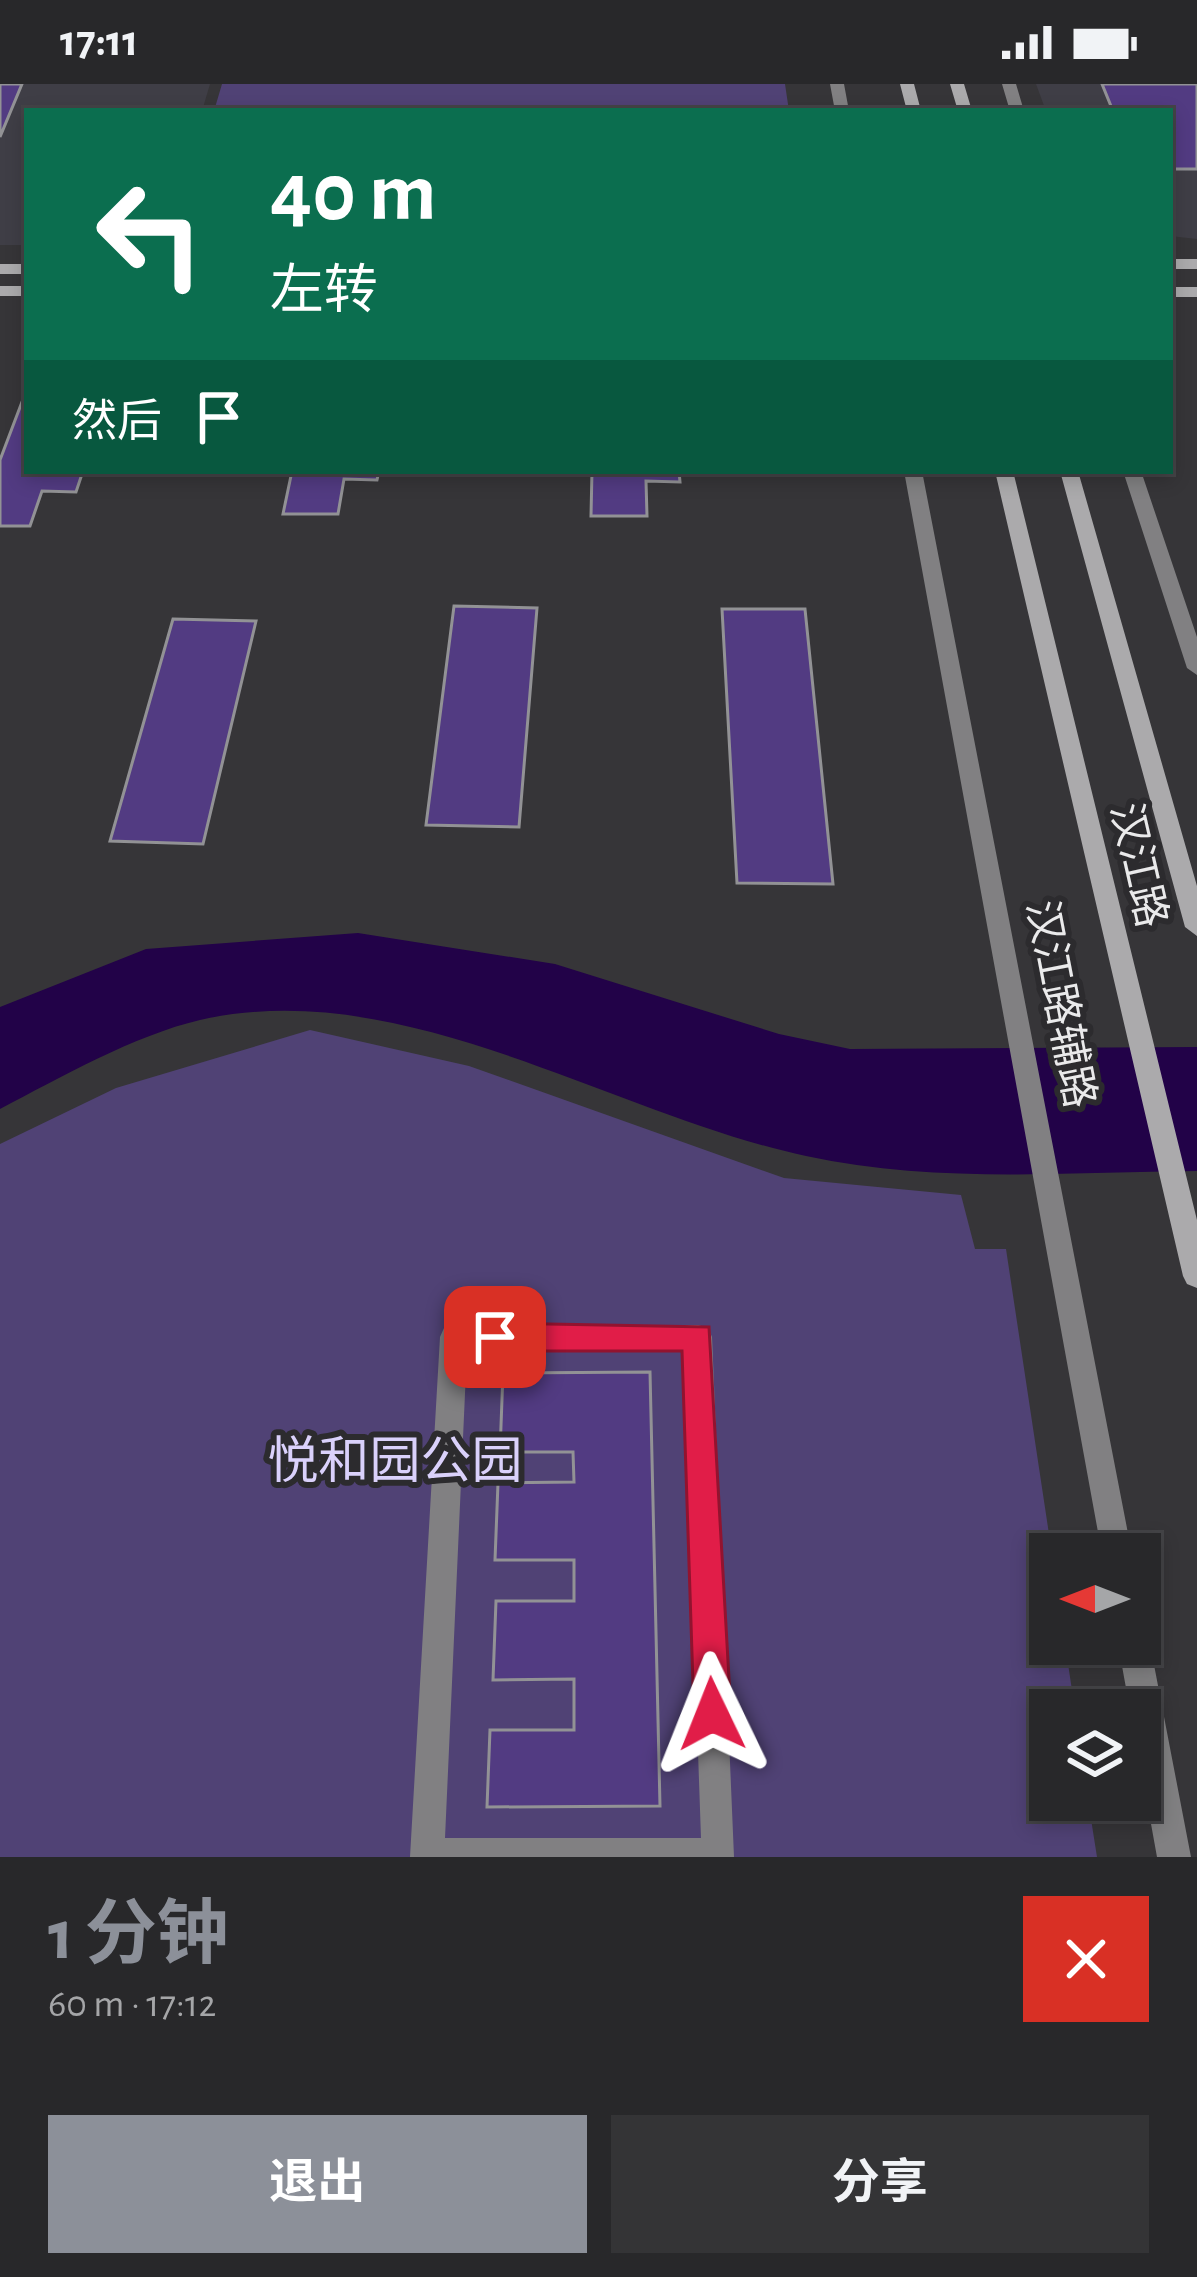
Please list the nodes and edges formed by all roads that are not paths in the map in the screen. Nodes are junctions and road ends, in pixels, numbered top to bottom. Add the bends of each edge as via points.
1 (914, 474) edge
2 (1005, 474) edge
3 (1070, 474) edge
4 (1133, 474) edge
5 (1197, 668) edge
6 (1197, 927) edge
7 (1197, 1276) edge
8 (1114, 1533) edge
9 (1138, 1665) edge
10 (427, 1856) edge
11 (1174, 1857) edge

1 - 8 street, 汉江路辅路
2 - 7 street, 汉江路
3 - 6 street, 汉江路
4 - 5 street
9 - 11 street
10 - 10 street via 454,1337 698,1337 718,1855

